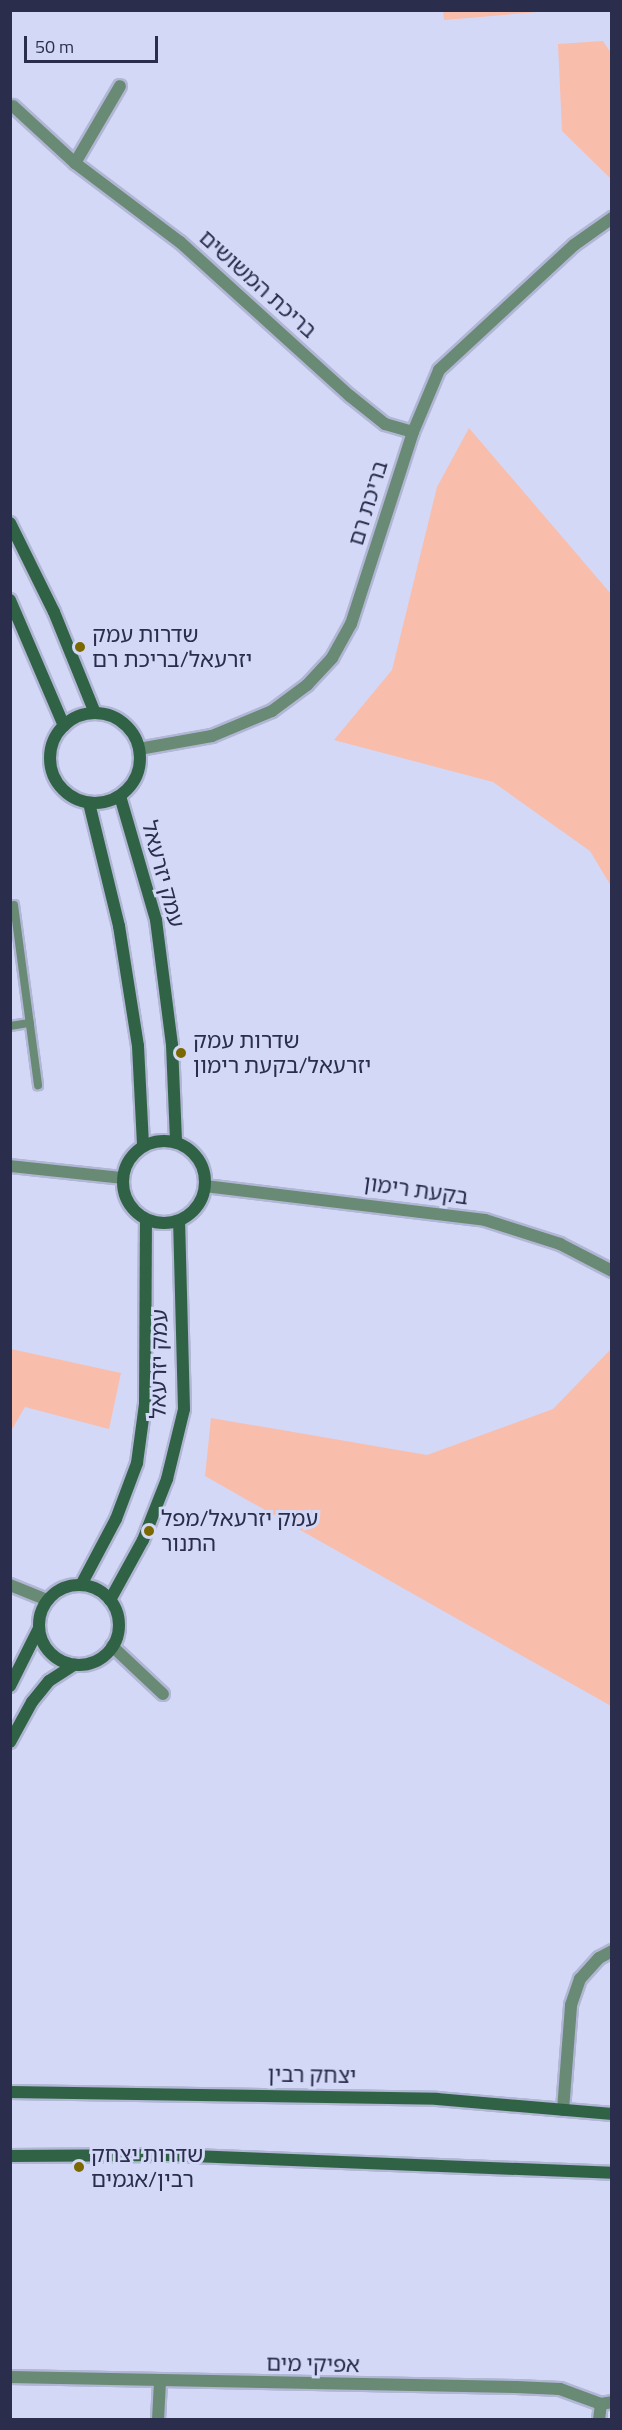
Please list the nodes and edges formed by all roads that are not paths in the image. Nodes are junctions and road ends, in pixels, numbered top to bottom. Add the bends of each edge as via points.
1 (120, 86) dead end
2 (12, 106) dead end
3 (75, 163) junction
4 (612, 218) edge
5 (412, 432) junction
6 (10, 523) edge
7 (10, 600) edge
8 (95, 713) junction
9 (64, 726) junction
10 (139, 749) junction
11 (120, 796) junction
12 (89, 803) junction
13 (14, 905) dead end
14 (30, 1023) junction
15 (10, 1026) edge
16 (38, 1084) dead end
17 (177, 1142) junction
18 (143, 1146) junction
19 (10, 1166) edge
20 (122, 1178) junction
21 (205, 1186) junction
22 (146, 1220) junction
23 (179, 1221) junction
24 (612, 1271) edge
25 (81, 1585) junction
26 (10, 1586) edge
27 (47, 1600) junction
28 (110, 1600) junction
29 (39, 1628) junction
30 (112, 1646) junction
31 (74, 1665) junction
32 (10, 1686) edge
33 (162, 1694) dead end
34 (10, 1742) edge
35 (612, 1951) edge
36 (10, 2092) edge
37 (563, 2110) junction
38 (612, 2114) edge
39 (10, 2156) edge
40 (612, 2173) edge
41 (10, 2377) edge
42 (160, 2383) junction
43 (606, 2403) edge
44 (158, 2420) edge
45 (599, 2420) edge

1 - 3 street
2 - 3 street, בריכת המשושים
3 - 5 street, בריכת המשושים via 180,242 385,424
4 - 5 street, בריכת רם via 574,245 439,370
5 - 10 street, בריכת רם via 351,624 332,658 307,685 272,711 212,736
6 - 8 main road via 54,612
7 - 9 main road
8 - 9 main road
8 - 10 main road via 118,720 128,728
9 - 12 main road via 52,747 52,772 66,793
10 - 11 main road via 137,775
11 - 12 main road
11 - 17 main road, עמק יזרעאל via 156,920 172,1045
12 - 18 main road via 119,926 138,1046
13 - 14 lane
14 - 15 lane
14 - 16 lane
17 - 18 main road via 160,1140
17 - 21 main road via 198,1159
18 - 20 main road via 129,1159
19 - 20 street
20 - 22 main road via 125,1198
21 - 23 main road via 197,1207
21 - 24 street, בקעת רימון via 484,1220 560,1244
22 - 23 main road via 162,1224
22 - 25 main road, עמק יזרעאל via 145,1404 137,1463 116,1519
23 - 28 main road, עמק יזרעאל via 184,1409 167,1479 143,1540
25 - 27 main road via 62,1588
25 - 28 main road
26 - 27 street
27 - 29 main road
28 - 30 main road via 118,1618
29 - 31 main road via 50,1652
29 - 32 main road
30 - 31 main road via 96,1661
30 - 33 street
31 - 34 main road via 49,1681 32,1702
35 - 37 street via 599,1958 580,1979 571,2006
36 - 37 main road, יצחק רבין via 437,2099
37 - 38 main road, יצחק רבין
39 - 40 main road via 180,2155
41 - 42 street, אפיקי מים
42 - 43 street, אפיקי מים via 549,2388
42 - 44 street
43 - 45 street

